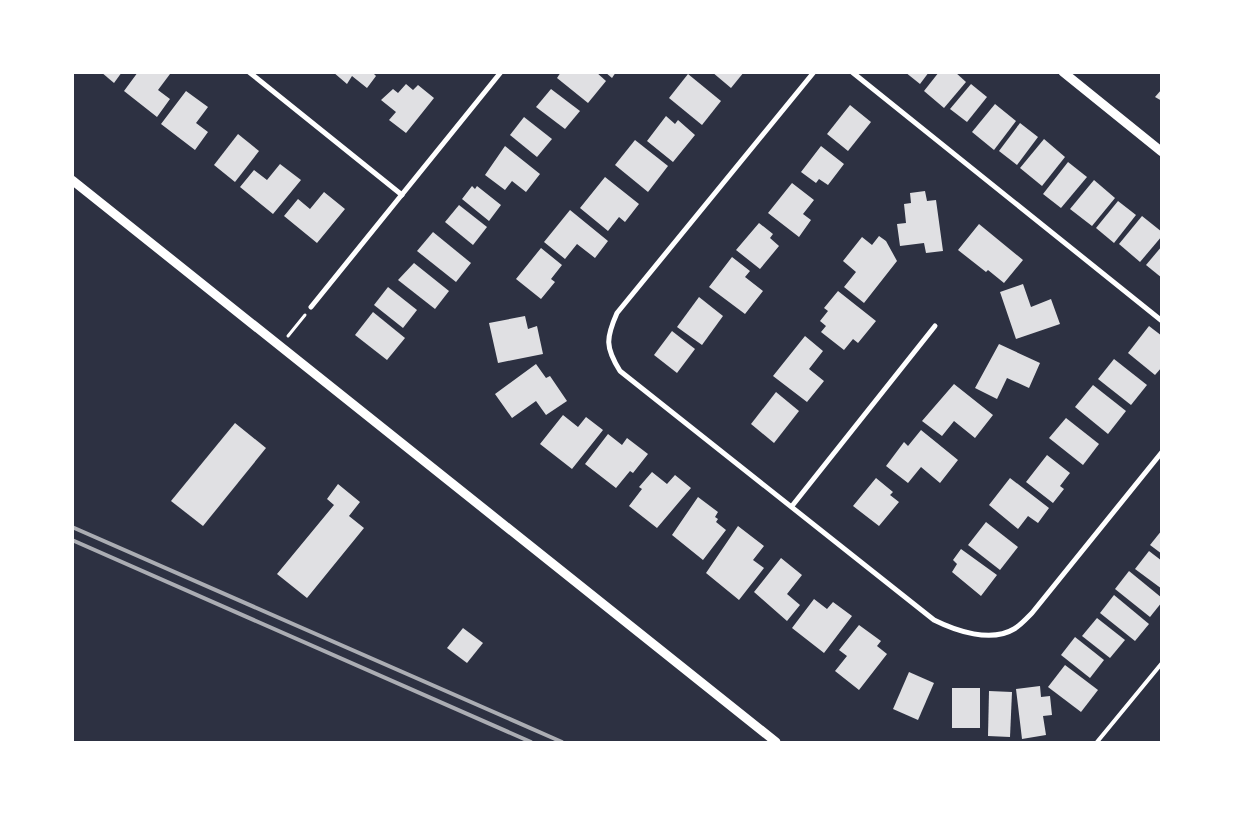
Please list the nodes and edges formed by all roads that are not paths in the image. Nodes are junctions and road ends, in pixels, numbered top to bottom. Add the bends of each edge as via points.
1 (248, 72) edge
2 (502, 72) edge
3 (814, 72) edge
4 (852, 72) edge
5 (1063, 72) edge
6 (1162, 152) edge
7 (72, 180) edge
8 (402, 195) junction
9 (311, 307) road end
10 (1162, 321) edge
11 (935, 326) dead end
12 (1162, 452) edge
13 (792, 506) junction
14 (1162, 663) edge
15 (776, 742) edge
16 (1097, 742) edge

1 - 8 street
2 - 8 street
3 - 13 street via 617,313 609,331 609,353 620,371
4 - 10 street
5 - 6 street
7 - 15 street
8 - 9 street
11 - 13 street
12 - 13 street via 1032,613 1014,630 995,634 955,630 934,620
14 - 16 lane

